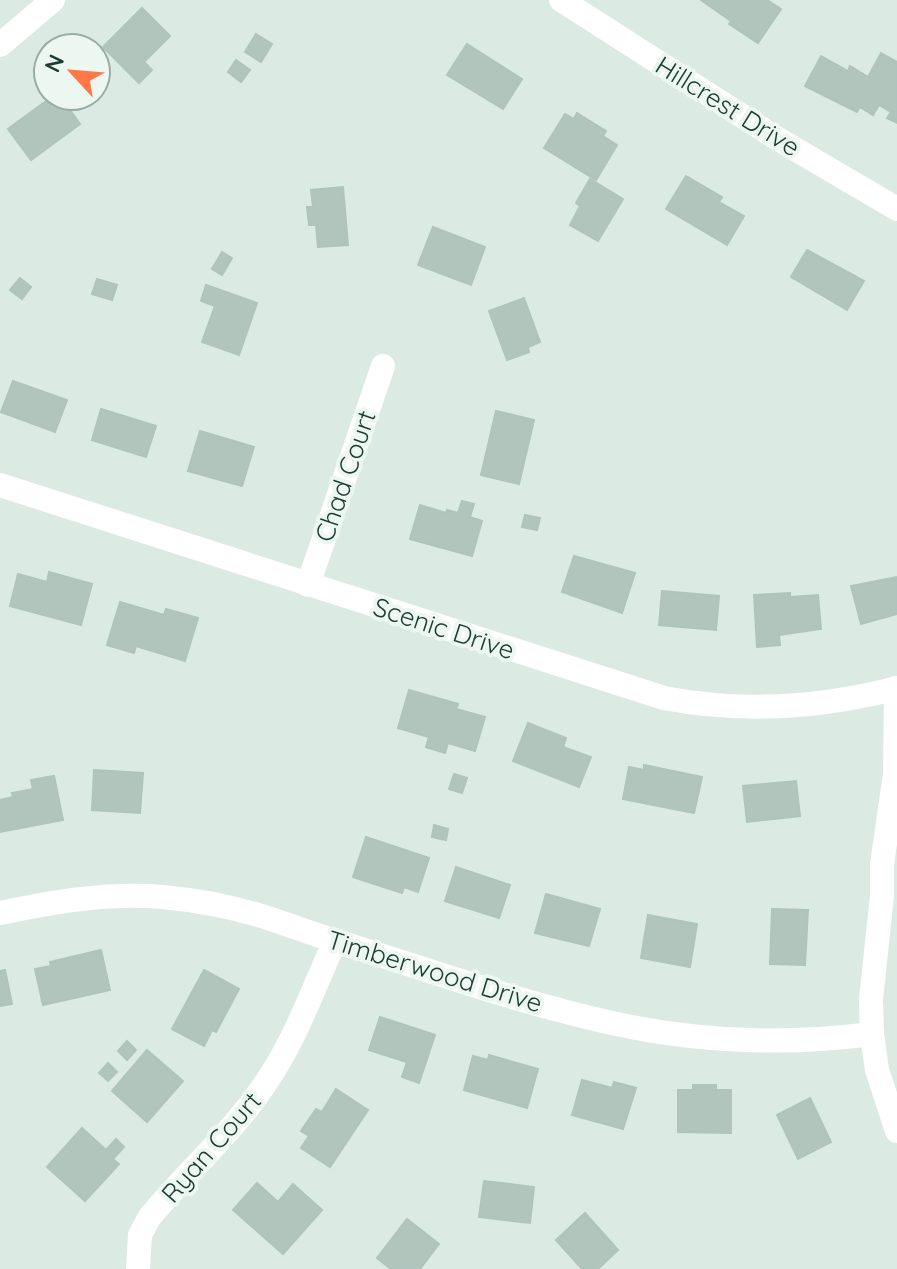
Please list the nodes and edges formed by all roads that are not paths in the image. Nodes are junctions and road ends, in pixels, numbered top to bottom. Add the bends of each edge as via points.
1 (53, 0) edge
2 (561, 0) edge
3 (0, 45) edge
4 (897, 209) edge
5 (383, 366) dead end
6 (0, 485) edge
7 (308, 585) junction
8 (897, 688) edge
9 (0, 913) edge
10 (335, 941) junction
11 (872, 1034) junction
12 (897, 1131) edge
13 (138, 1269) edge

1 - 3 street
2 - 4 street, Hillcrest Drive
5 - 7 street, Chad Court
6 - 7 street, Scenic Drive
7 - 8 street, Scenic Drive via 664,698 705,706 791,706
8 - 11 street via 895,774 873,964
9 - 10 street, Timberwood Drive via 59,902 161,897 257,914
10 - 11 street, Timberwood Drive via 568,1012 654,1031 773,1040
10 - 13 street, Ryan Court via 267,1082 149,1218 140,1235
11 - 12 street via 877,1070

